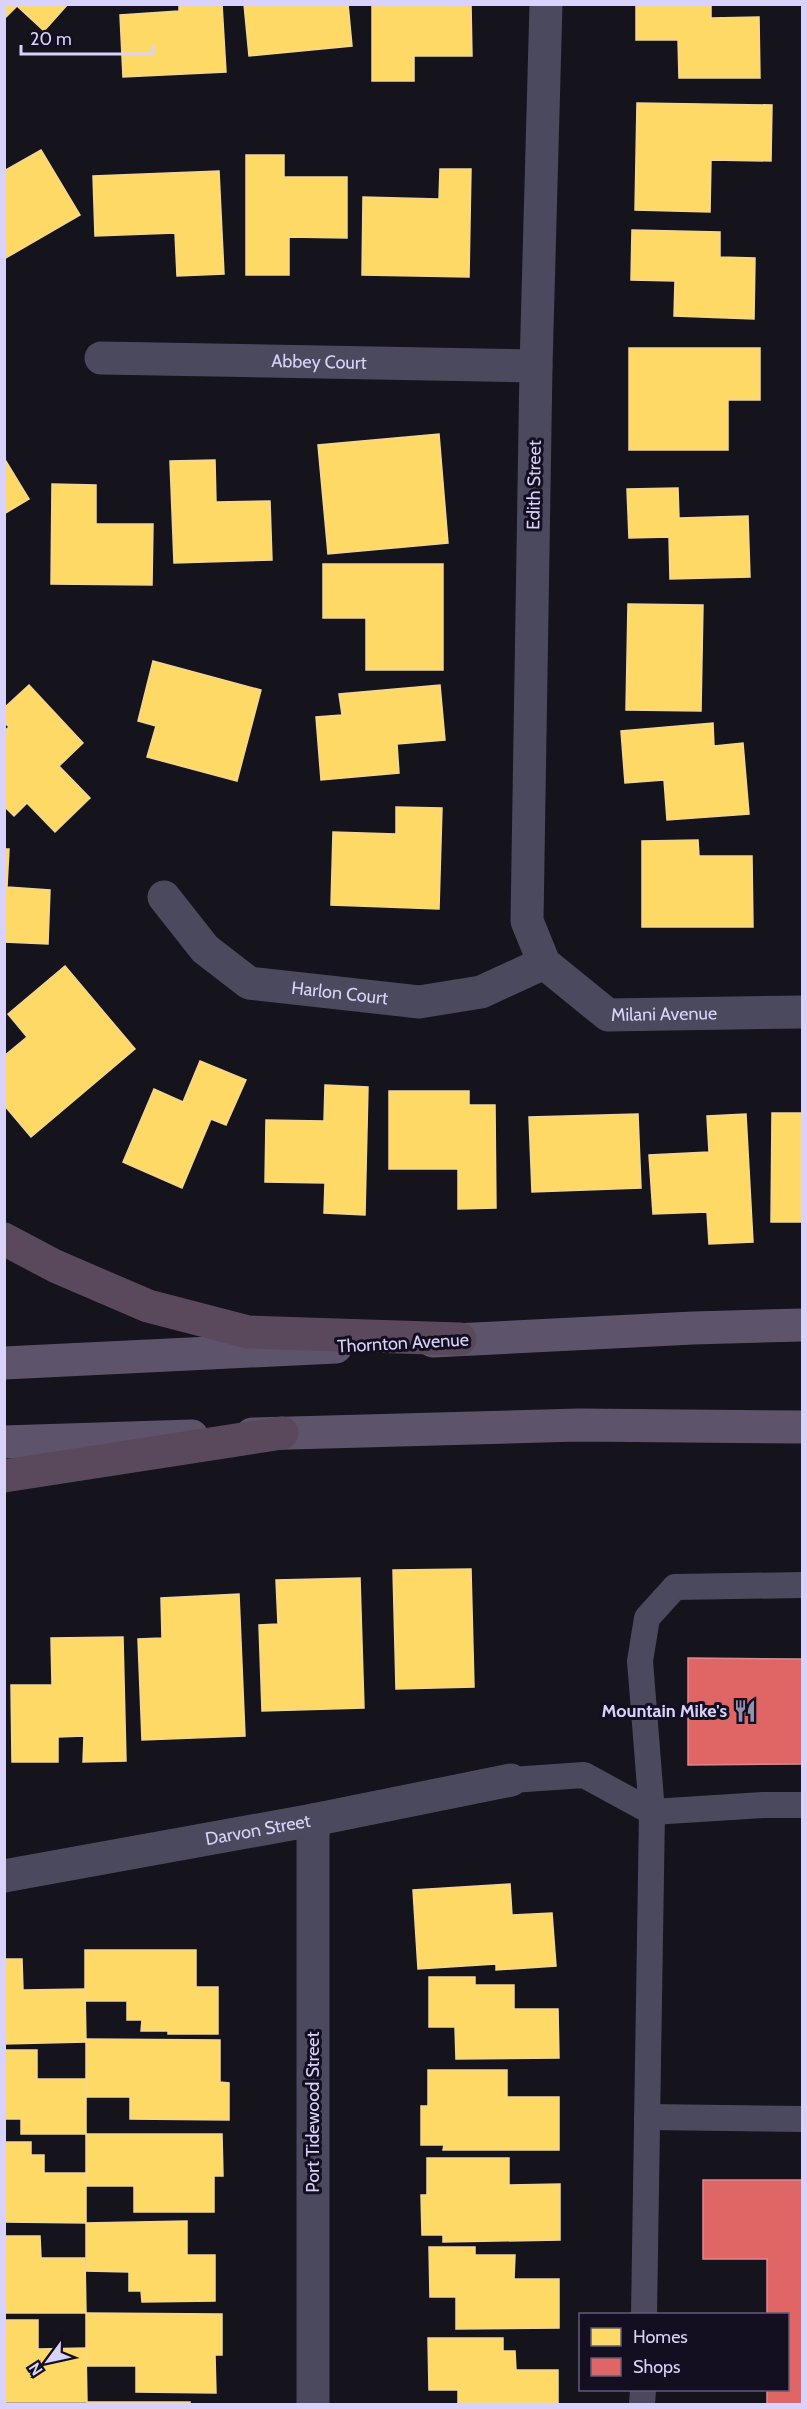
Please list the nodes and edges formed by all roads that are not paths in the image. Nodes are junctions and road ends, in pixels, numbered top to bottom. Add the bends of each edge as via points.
1 (546, 4) edge
2 (100, 358) dead end
3 (536, 366) junction
4 (164, 897) dead end
5 (544, 963) junction
6 (802, 1012) edge
7 (4, 1239) edge
8 (802, 1325) edge
9 (460, 1339) junction
10 (4, 1363) edge
11 (802, 1427) edge
12 (282, 1433) junction
13 (4, 1442) edge
14 (4, 1476) edge
15 (802, 1585) edge
16 (511, 1780) joint
17 (802, 1805) edge
18 (652, 1812) junction
19 (313, 1820) junction
20 (4, 1876) edge
21 (647, 2117) junction
22 (802, 2119) edge
23 (644, 2313) edge
24 (313, 2404) edge

1 - 3 street, Edith Street
2 - 3 street, Abbey Court
3 - 5 street, Edith Street via 527,921
4 - 5 street, Harlon Court via 205,949 249,983 419,1002 481,992
5 - 6 street, Milani Avenue via 608,1015
7 - 9 highway via 148,1306 248,1332
8 - 9 main road, Thornton Avenue
9 - 10 main road, Thornton Avenue
11 - 12 main road via 579,1425
12 - 13 main road
12 - 14 highway
15 - 18 lane via 675,1587 647,1618 640,1661
16 - 18 lane via 584,1775
16 - 19 street, Darvon Street
17 - 18 lane
18 - 21 lane
19 - 20 street, Darvon Street
19 - 24 street, Port Tidewood Street
21 - 22 lane
21 - 23 lane

